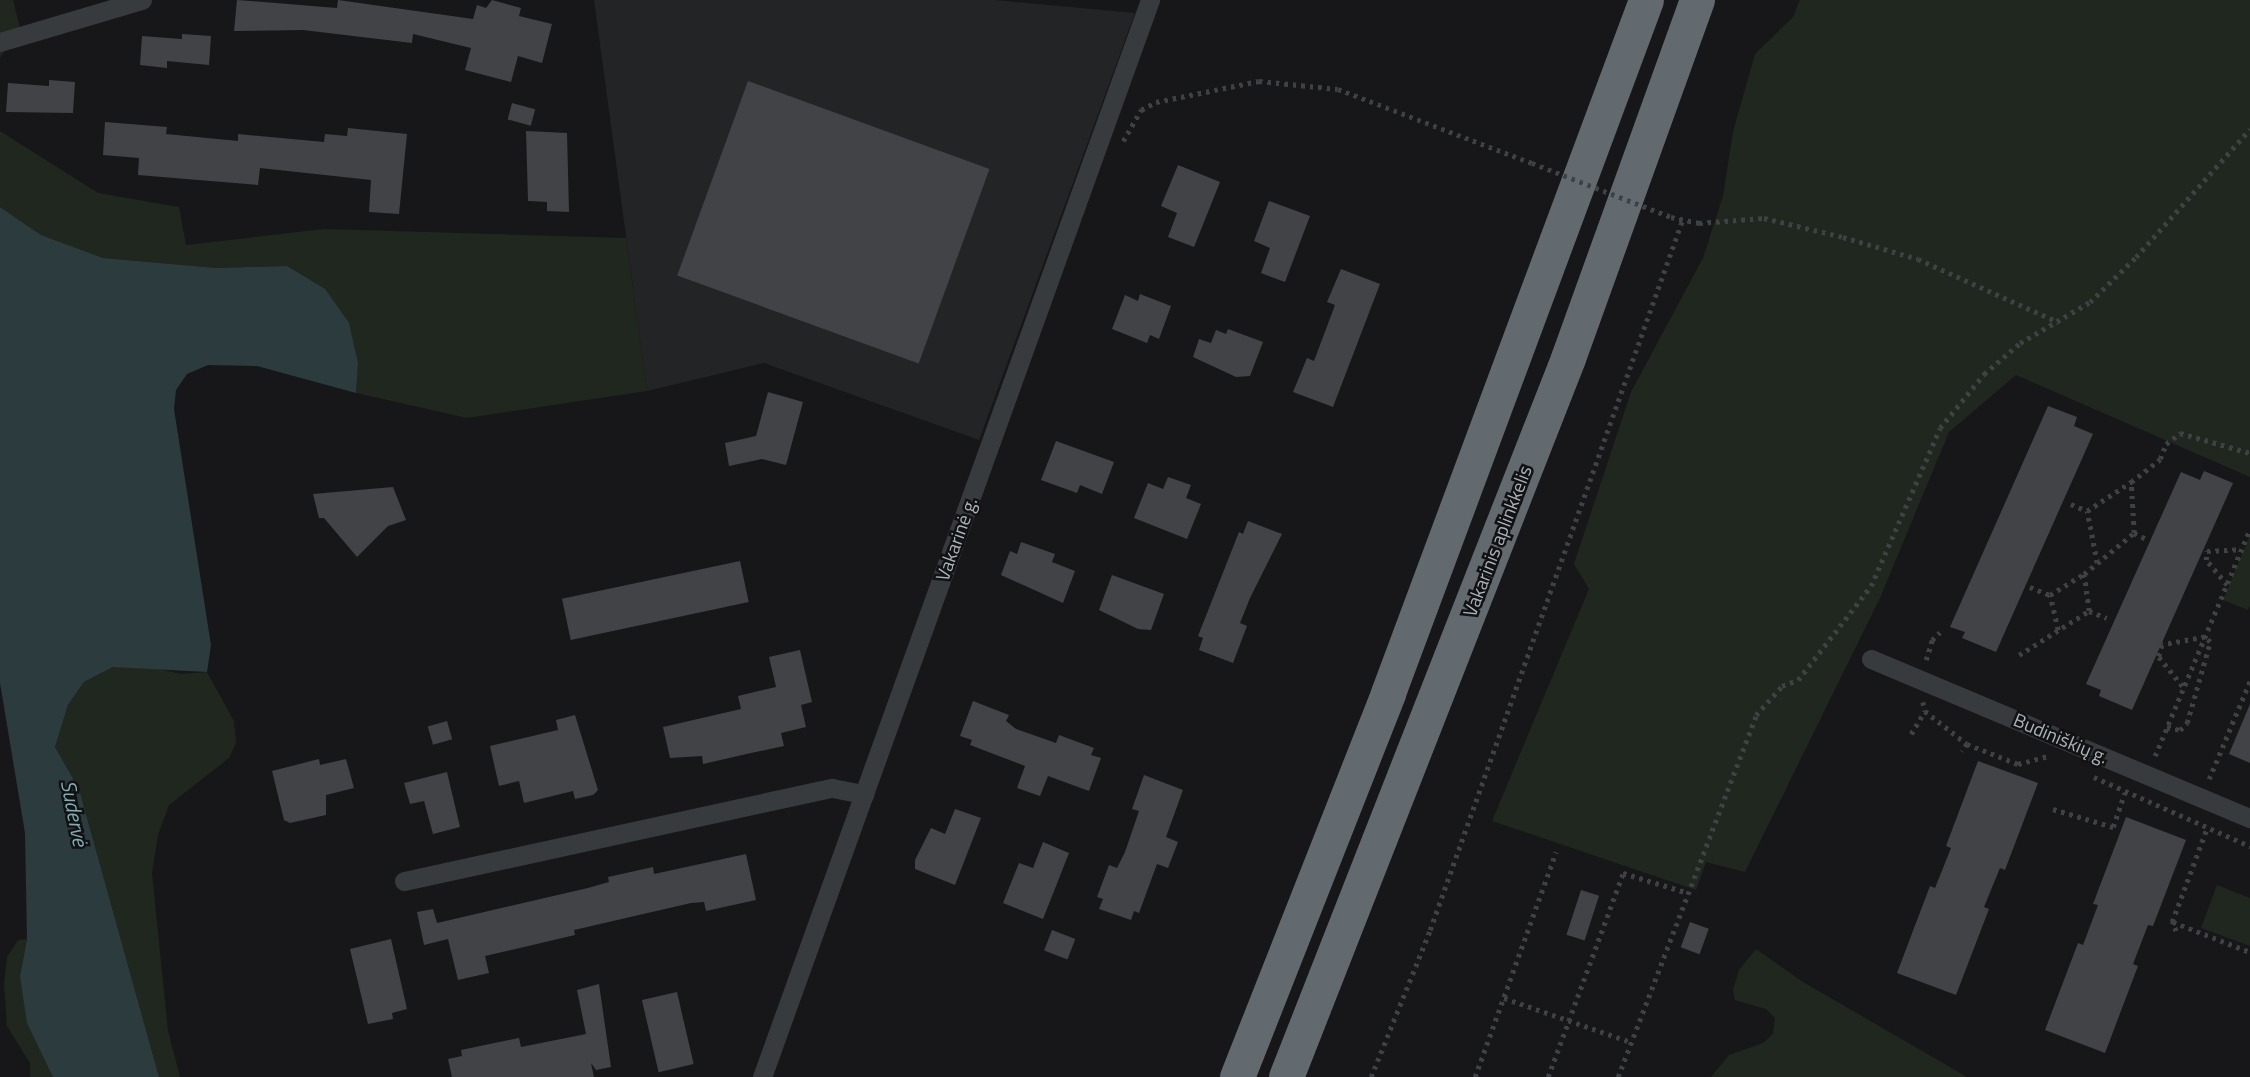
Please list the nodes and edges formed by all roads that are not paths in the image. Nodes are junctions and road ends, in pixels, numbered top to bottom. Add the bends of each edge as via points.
1 (142, 0) edge
2 (1150, 0) edge
3 (1636, 0) edge
4 (1646, 0) edge
5 (1697, 0) edge
6 (0, 42) edge
7 (1629, 45) junction
8 (1871, 659) dead end
9 (864, 794) junction
10 (2250, 818) edge
11 (404, 881) dead end
12 (762, 1077) edge
13 (1237, 1077) edge
14 (1286, 1077) edge

1 - 6 street
2 - 9 street, Vakarinė g.
3 - 7 highway
4 - 7 highway
5 - 14 highway, Vakarinis aplinkkelis via 1568,358
7 - 13 highway via 1403,654
8 - 10 street, Budiniškių g.
9 - 11 street via 832,788
9 - 12 street, Vakarinė g.

